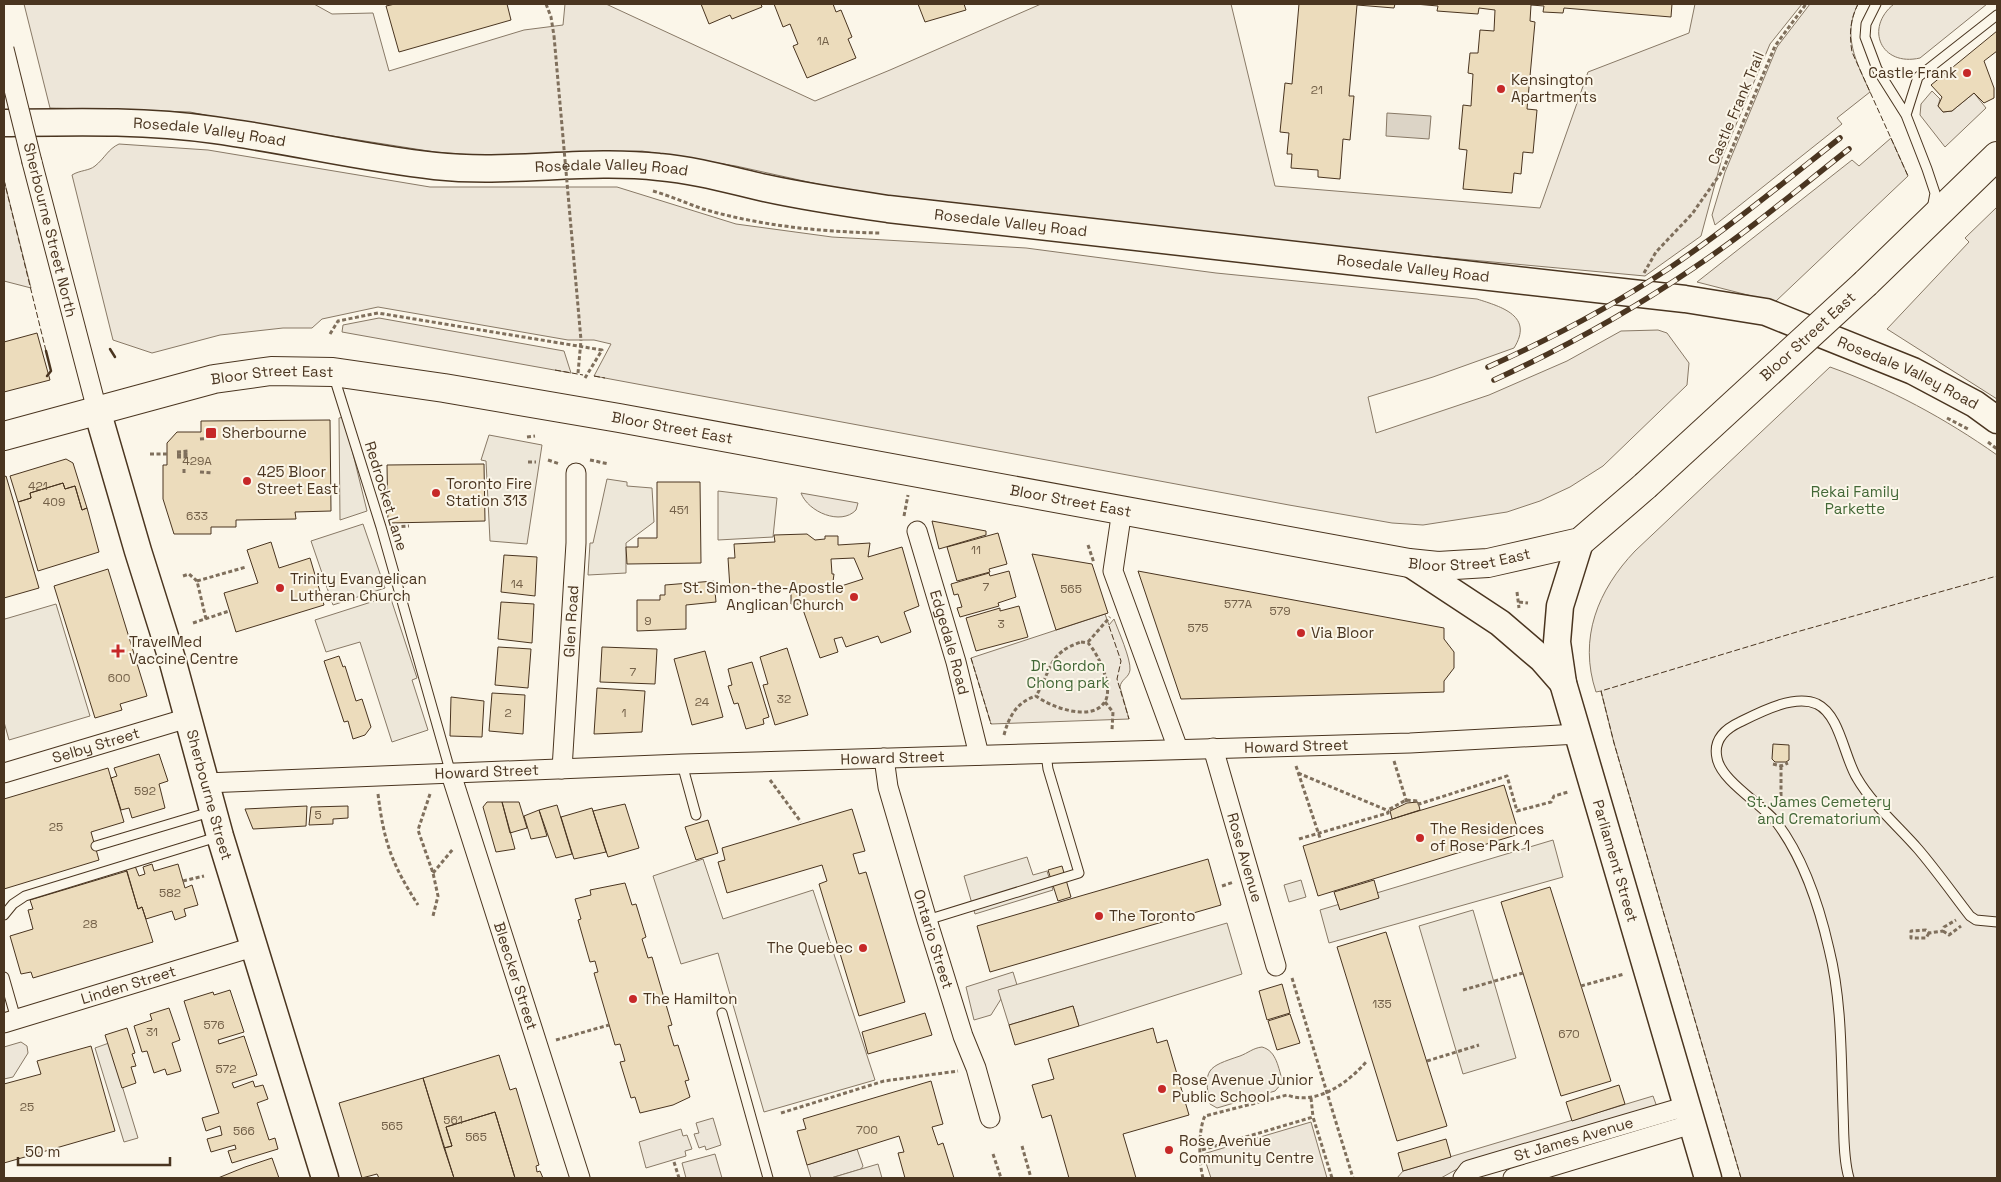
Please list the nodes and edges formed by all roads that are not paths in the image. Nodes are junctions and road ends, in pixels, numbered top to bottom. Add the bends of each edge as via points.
1 (1876, 4) edge
2 (1997, 15) edge
3 (4, 49) edge
4 (1906, 115) junction
5 (4, 123) edge
6 (1997, 156) edge
7 (1930, 224) junction
8 (332, 372) junction
9 (98, 410) junction
10 (1991, 430) edge
11 (4, 436) edge
12 (577, 466) road end
13 (1122, 510) junction
14 (917, 531) dead end
15 (1580, 542) junction
16 (1409, 563) junction
17 (1563, 683) junction
18 (188, 718) junction
19 (1578, 734) junction
20 (1213, 748) junction
21 (1178, 749) junction
22 (1046, 754) junction
23 (979, 755) junction
24 (884, 758) junction
25 (682, 764) junction
26 (562, 769) junction
27 (4, 773) edge
28 (451, 774) junction
29 (205, 783) junction
30 (213, 811) junction
31 (696, 815) dead end
32 (220, 836) junction
33 (96, 846) dead end
34 (4, 915) edge
35 (927, 920) junction
36 (1997, 922) edge
37 (253, 947) junction
38 (1282, 968) road end
39 (4, 977) edge
40 (722, 1013) dead end
41 (10, 1021) edge
42 (1690, 1115) junction
43 (990, 1118) dead end
44 (325, 1178) edge
45 (580, 1178) edge
46 (768, 1178) edge
47 (1463, 1178) edge
48 (1513, 1178) edge
49 (1708, 1178) edge
50 (1849, 1178) edge

1 - 4 lane via 1866,24 1865,37 1877,69
2 - 4 lane via 1918,77
3 - 9 street, Sherbourne Street North, bridge
4 - 7 lane via 1935,193
5 - 10 street, Rosedale Valley Road via 147,123 213,130 437,166 512,168 612,163 660,167 712,175 826,201 1633,293 1766,312 1913,371 1975,404
6 - 7 main road, Bloor Street East
7 - 15 main road, Bloor Street East, bridge
8 - 9 main road, Bloor Street East via 246,373
8 - 13 main road, Bloor Street East via 444,388
8 - 28 lane, Redrocket Lane via 381,528
9 - 11 main road, Bloor Street East
9 - 18 street, Sherbourne Street
12 - 26 street, Glen Road via 576,543
13 - 16 main road, Bloor Street East
13 - 21 street via 1113,571
14 - 23 street, Edgedale Road via 956,662
15 - 16 main road, Bloor Street East via 1488,564 1438,566
15 - 17 street, Parliament Street via 1560,606 1557,642
16 - 17 street via 1500,623 1542,659
17 - 19 street, Parliament Street
18 - 27 street, Selby Street
18 - 29 street, Sherbourne Street
19 - 20 street, Howard Street via 1410,743
19 - 42 street, Parliament Street
20 - 21 street, Howard Street
20 - 38 street, Rose Avenue
21 - 22 street, Howard Street
22 - 23 street, Howard Street
22 - 35 lane via 1079,873
23 - 24 street, Howard Street
24 - 25 street, Howard Street
24 - 35 street, Ontario Street via 888,787
25 - 26 street, Howard Street
25 - 31 lane
26 - 28 street, Howard Street
28 - 29 street, Howard Street
28 - 45 street, Bleecker Street
29 - 30 street, Sherbourne Street
30 - 32 street, Sherbourne Street
30 - 33 lane
32 - 34 lane via 26,896
32 - 37 street, Sherbourne Street
35 - 43 street, Ontario Street
36 - 50 lane via 1968,918 1922,854 1862,787 1849,765 1831,716 1815,704 1789,703 1758,713 1721,734 1716,756 1720,767 1777,822 1802,863 1829,949 1839,1012
37 - 41 street, Linden Street
37 - 44 street, Sherbourne Street
39 - 41 lane
40 - 46 lane
42 - 47 street, St James Avenue via 1470,1170
42 - 48 street, St James Avenue
42 - 49 street, Parliament Street

